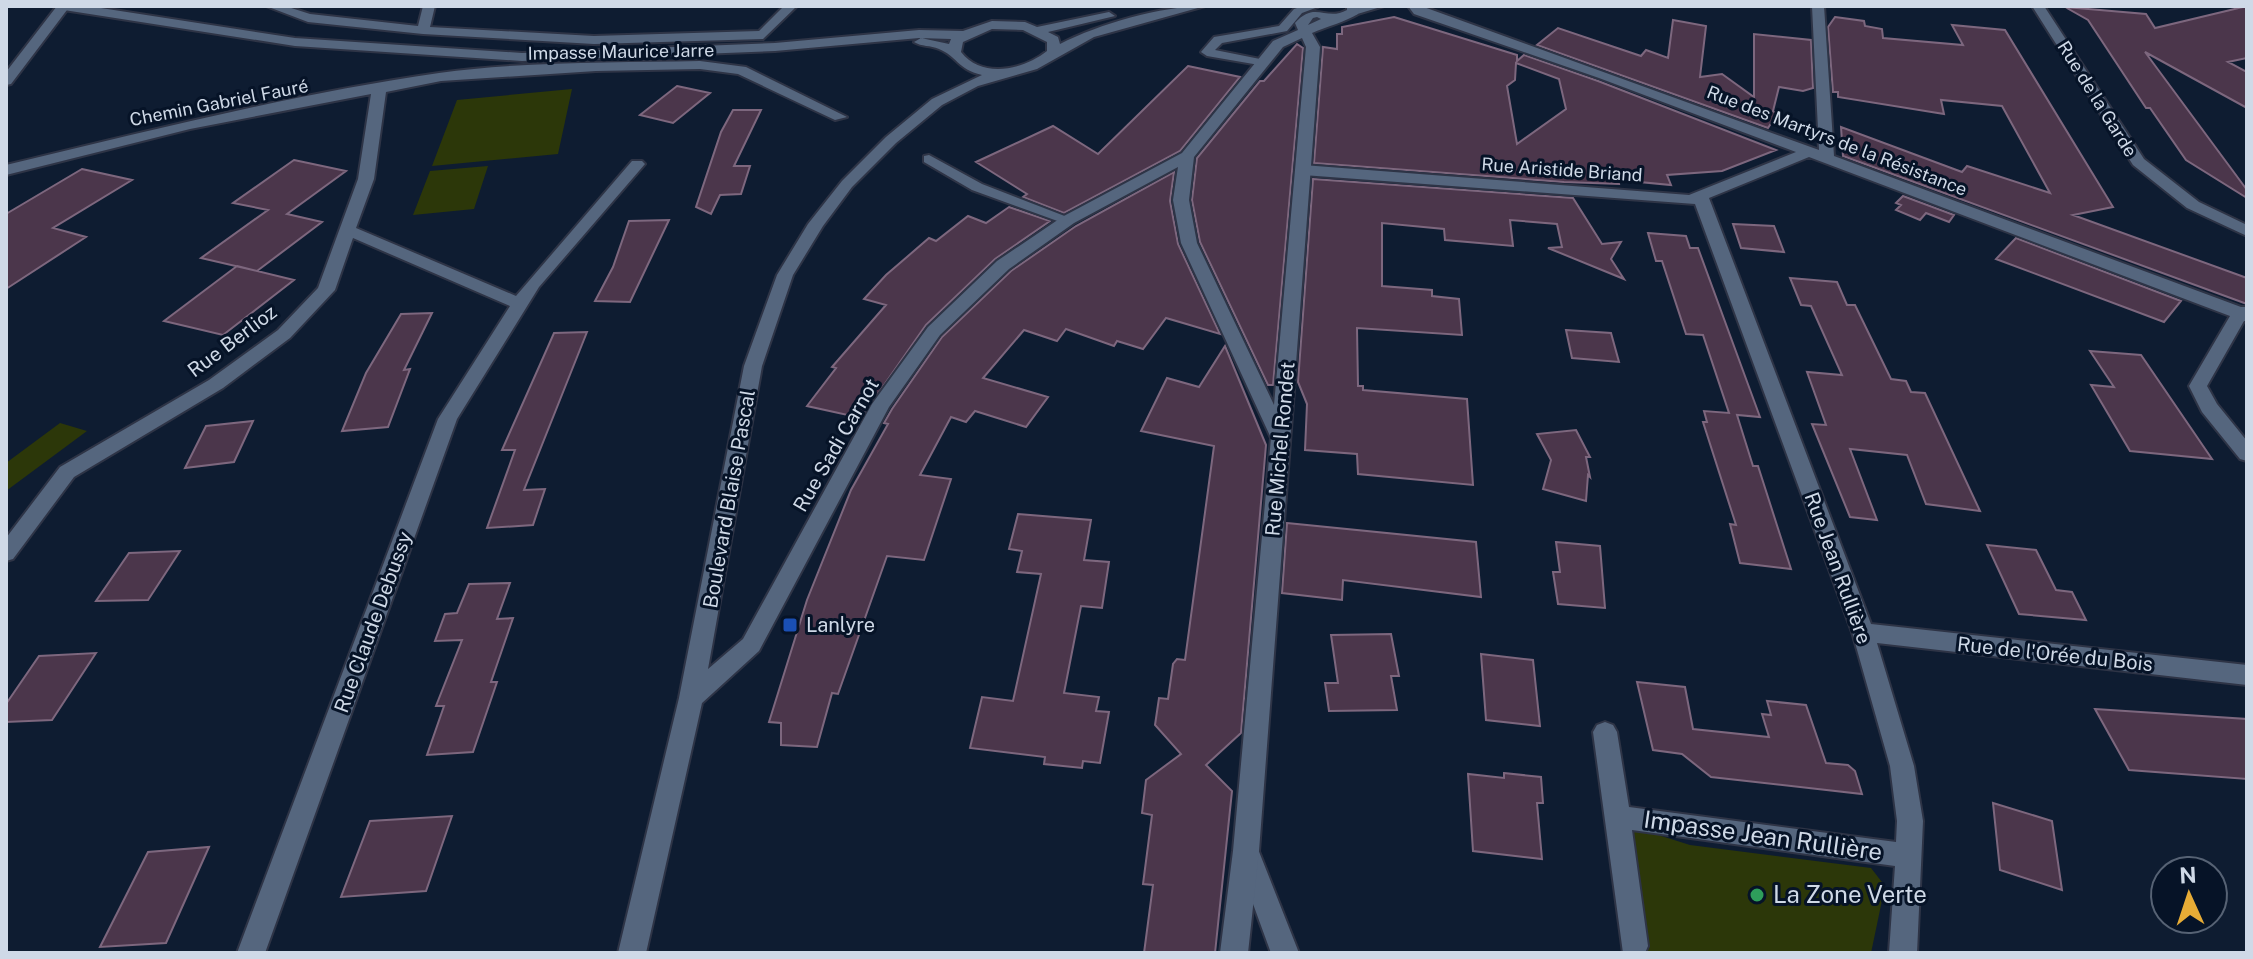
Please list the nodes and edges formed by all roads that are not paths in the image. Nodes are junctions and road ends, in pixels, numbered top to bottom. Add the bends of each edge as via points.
1 (64, 6) edge
2 (272, 6) edge
3 (429, 6) edge
4 (791, 6) edge
5 (1164, 6) edge
6 (1199, 6) edge
7 (1378, 6) edge
8 (1414, 6) edge
9 (1818, 6) edge
10 (2038, 6) edge
11 (1313, 8) edge
12 (1354, 8) edge
13 (1335, 19) junction
14 (423, 30) junction
15 (1039, 30) junction
16 (963, 35) junction
17 (1310, 40) junction
18 (1054, 52) junction
19 (614, 55) junction
20 (956, 56) junction
21 (1261, 63) junction
22 (1004, 72) junction
23 (441, 77) joint
24 (6, 81) edge
25 (379, 91) junction
26 (937, 102) junction
27 (840, 117) dead end
28 (1809, 152) junction
29 (1187, 156) junction
30 (929, 159) dead end
31 (1827, 159) junction
32 (637, 164) dead end
33 (6, 170) edge
34 (1303, 170) junction
35 (1701, 198) junction
36 (1068, 220) junction
37 (347, 230) junction
38 (2247, 231) edge
39 (519, 303) junction
40 (2245, 314) edge
41 (1281, 439) junction
42 (2247, 454) edge
43 (6, 553) edge
44 (1863, 632) junction
45 (2247, 675) edge
46 (691, 698) junction
47 (1605, 732) dead end
48 (1618, 817) junction
49 (1246, 851) junction
50 (1908, 856) junction
51 (1634, 946) dead end
52 (251, 953) edge
53 (632, 953) edge
54 (1234, 953) edge
55 (1285, 953) edge
56 (1903, 953) edge

1 - 19 street via 295,42 522,57
1 - 24 street
2 - 14 street via 308,18
3 - 14 street
4 - 14 street via 763,35 594,40
5 - 15 street
6 - 18 street, Boulevard Blaise Pascal via 1089,34
7 - 12 street, Rue Sadi Carnot
8 - 28 street, Rue des Martyrs de la Résistance
9 - 31 street
10 - 38 street, Rue de la Garde via 2138,162 2193,205
11 - 13 street
11 - 17 street via 1301,23
11 - 21 lane via 1298,11 1283,29 1218,40 1207,52
12 - 13 street, Rue Sadi Carnot
13 - 17 street, Rue Sadi Carnot
15 - 16 street via 992,25
15 - 18 street via 1053,40
16 - 19 street
16 - 20 street, Boulevard Blaise Pascal
17 - 21 street, Rue Sadi Carnot via 1278,44
17 - 34 street, Rue Michel Rondet
18 - 22 street, Boulevard Blaise Pascal via 1036,66
19 - 20 street via 787,53 917,41 940,44
20 - 22 street via 977,70
20 - 26 street, Boulevard Blaise Pascal via 954,77
21 - 29 street, Rue Sadi Carnot
22 - 26 street, Boulevard Blaise Pascal
23 - 25 street, Chemin Gabriel Fauré
23 - 27 street, Impasse Maurice Jarre via 700,65 741,70
25 - 33 street, Chemin Gabriel Fauré via 190,125
25 - 37 street, Rue Berlioz via 366,179
26 - 46 street, Boulevard Blaise Pascal via 847,184 785,275 753,366
28 - 31 street, Rue des Martyrs de la Résistance
28 - 35 street, Rue Aristide Briand
29 - 36 street, Rue Sadi Carnot
29 - 41 street via 1181,200 1189,243
30 - 36 lane via 977,187
31 - 40 street, Rue des Martyrs de la Résistance
32 - 39 street, Rue Claude Debussy
34 - 35 street, Rue Aristide Briand
34 - 41 street, Rue Michel Rondet
35 - 44 street, Rue Jean Rullière
36 - 46 street, Rue Sadi Carnot via 1003,265 934,331 881,404 751,645
37 - 39 street
37 - 43 street, Rue Berlioz via 326,290 284,334 216,384 67,472
39 - 52 street, Rue Claude Debussy via 448,419
40 - 42 street via 2198,386
41 - 49 street, Rue Michel Rondet
44 - 45 street, Rue de l'Orée du Bois
44 - 50 street, Rue Jean Rullière via 1902,766 1910,821
46 - 53 street, Boulevard Blaise Pascal
47 - 48 street, Impasse Jean Rullière
48 - 50 street, Impasse Jean Rullière
48 - 51 street, Impasse Jean Rullière
49 - 54 street, Rue Michel Rondet
49 - 55 street
50 - 56 street, Rue Jean Rullière

